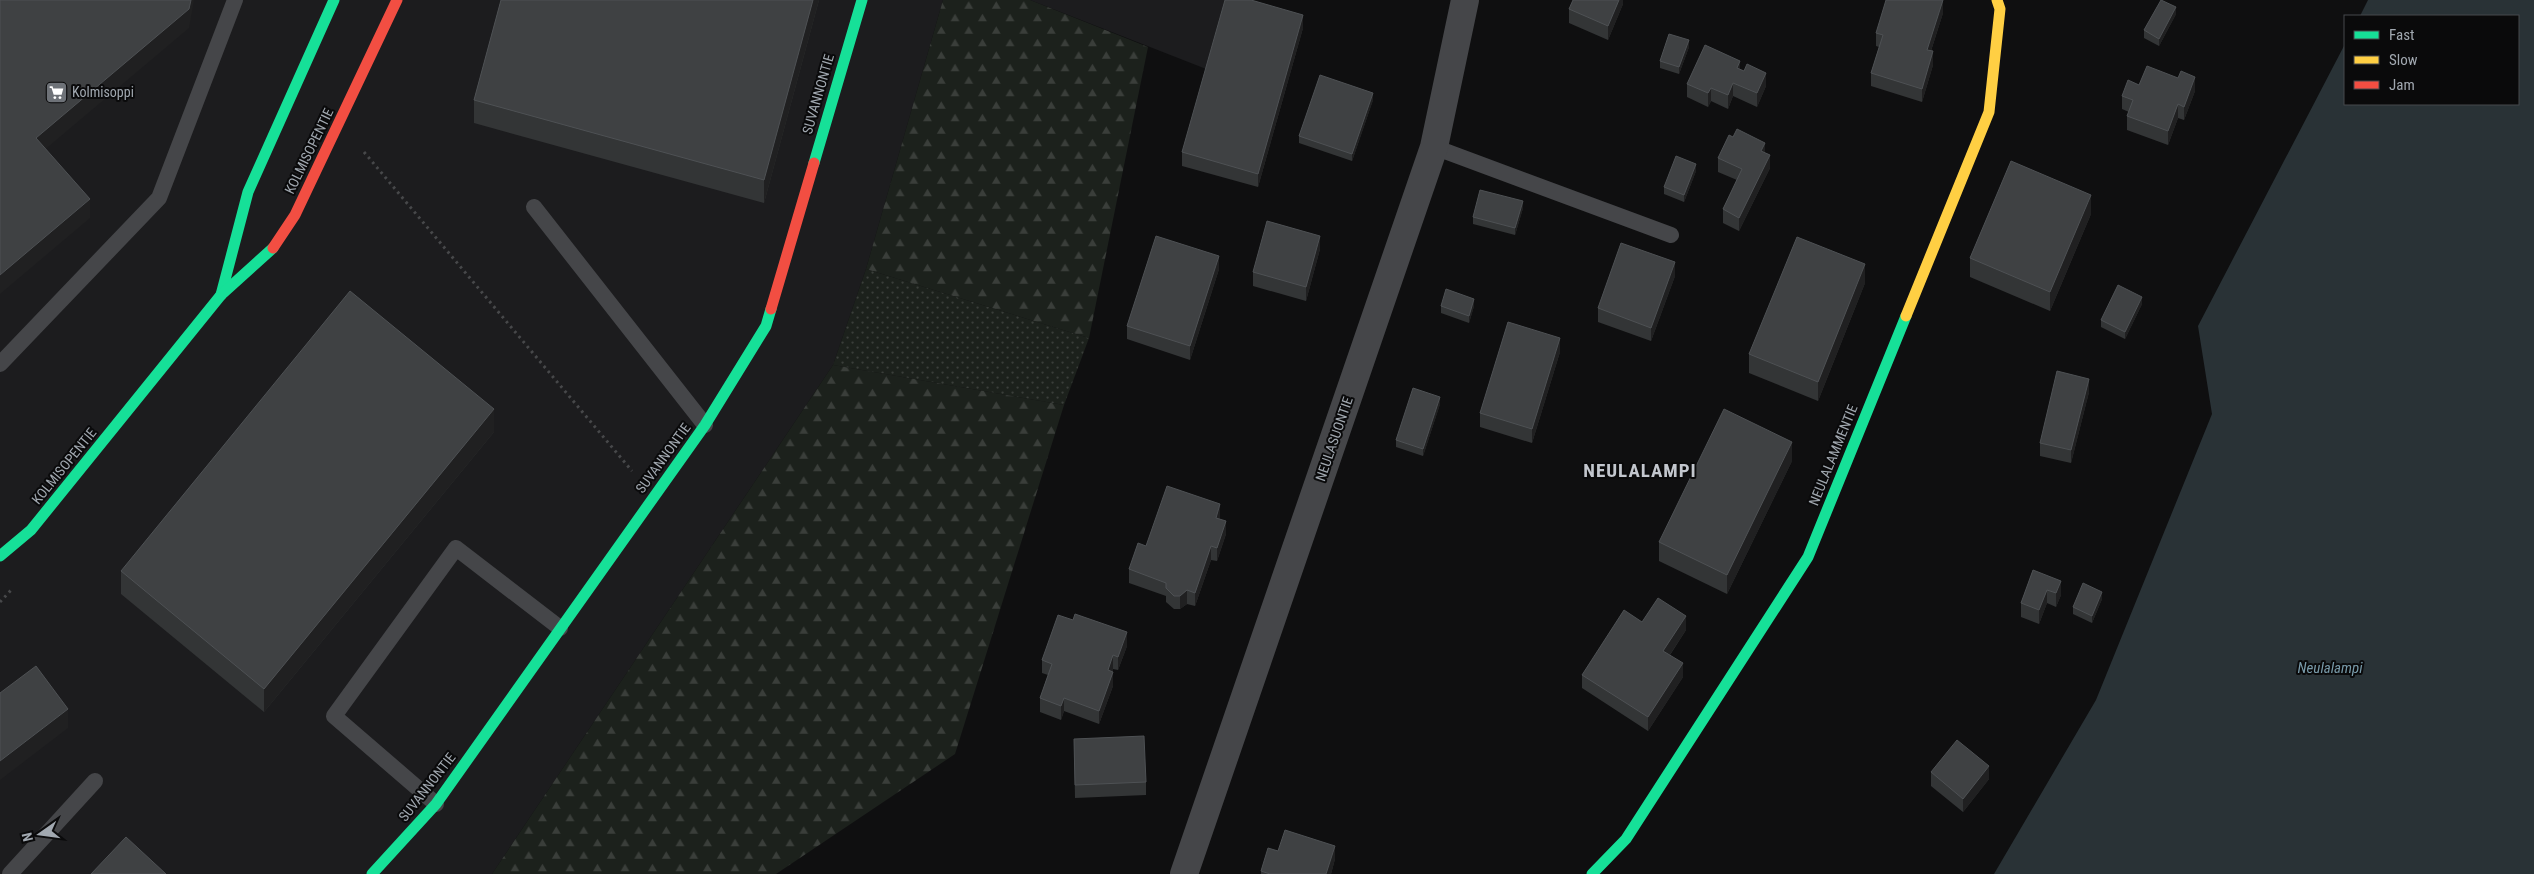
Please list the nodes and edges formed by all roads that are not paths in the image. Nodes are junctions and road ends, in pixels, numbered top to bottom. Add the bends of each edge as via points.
1 (235, 0) edge
2 (334, 0) edge
3 (397, 0) edge
4 (862, 0) edge
5 (1465, 0) edge
6 (1997, 0) edge
7 (1434, 147) junction
8 (534, 207) dead end
9 (1670, 235) dead end
10 (221, 295) junction
11 (0, 364) edge
12 (705, 426) junction
13 (0, 556) edge
14 (560, 628) junction
15 (95, 781) dead end
16 (436, 804) junction
17 (10, 874) edge
18 (372, 874) edge
19 (1184, 874) edge
20 (1592, 874) edge

1 - 11 lane via 159,198
2 - 10 street, KOLMISOPENTIE via 248,192
3 - 10 street, KOLMISOPENTIE via 295,215 276,245
4 - 12 street, SUVANNONTIE via 766,326
5 - 7 street, NEULASUONTIE
6 - 20 street, NEULALAMMENTIE via 2000,9 1989,112 1808,557 1626,840
7 - 9 lane
7 - 19 street, NEULASUONTIE
8 - 12 lane
10 - 13 street, KOLMISOPENTIE via 31,530
12 - 14 street, SUVANNONTIE
14 - 16 street, SUVANNONTIE
14 - 16 lane via 456,548 334,716
15 - 17 lane
16 - 18 street, SUVANNONTIE

